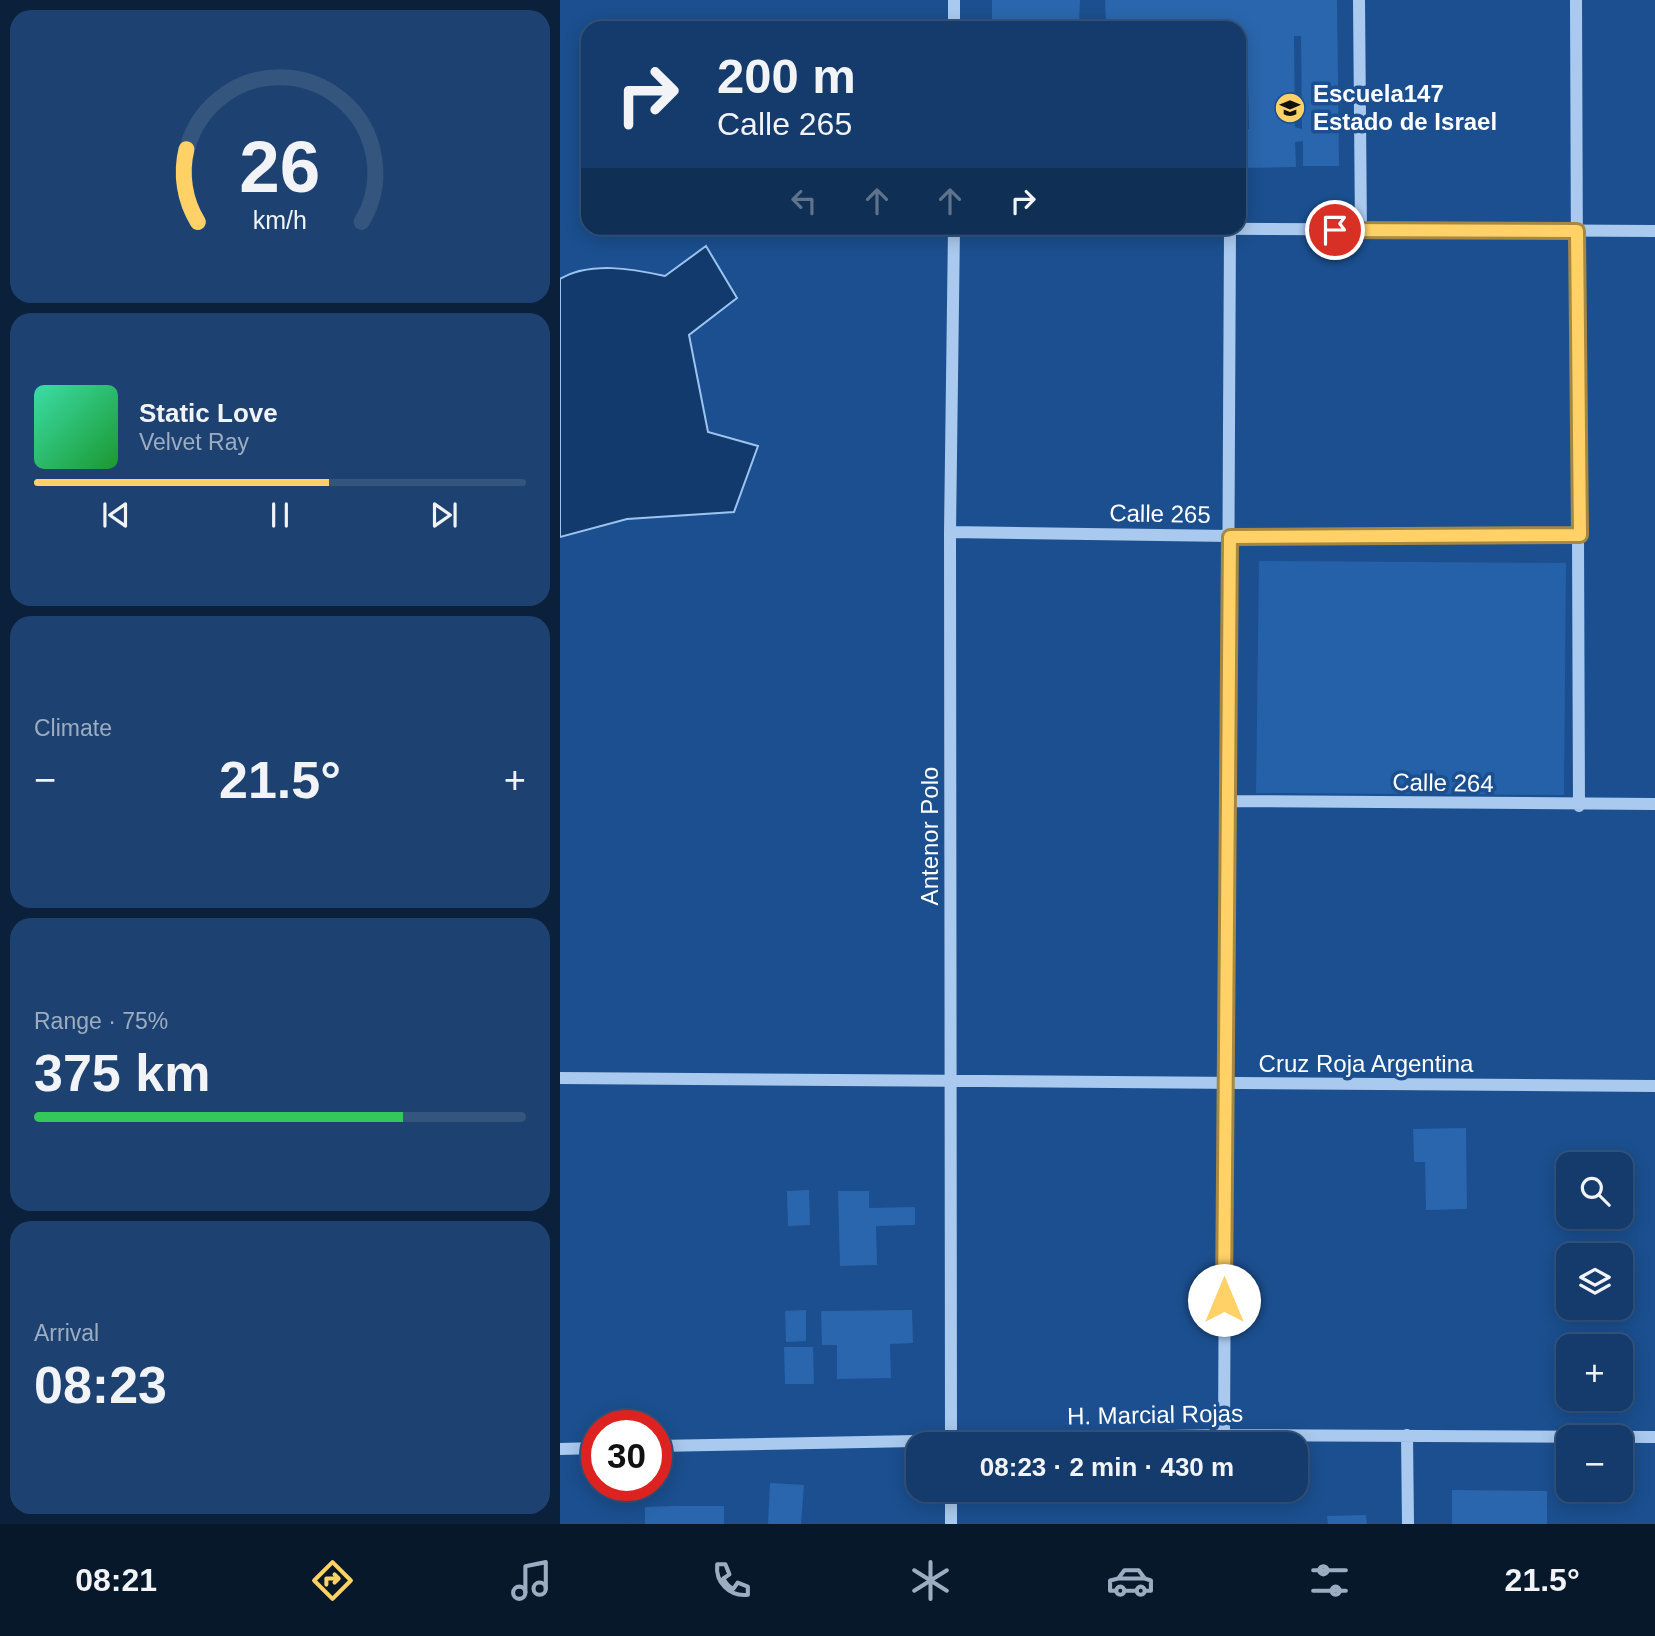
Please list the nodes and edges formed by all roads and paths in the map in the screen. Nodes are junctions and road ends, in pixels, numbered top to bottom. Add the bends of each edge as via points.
1 (954, 0) edge
2 (1359, 0) edge
3 (1576, 0) edge
4 (954, 21) edge
5 (1246, 228) edge
6 (1361, 231) junction
7 (1577, 231) junction
8 (1655, 231) edge
9 (954, 235) edge
10 (1230, 235) edge
11 (950, 532) junction
12 (1580, 535) junction
13 (1230, 537) junction
14 (1230, 801) junction
15 (1655, 804) edge
16 (1579, 806) junction
17 (560, 1078) edge
18 (951, 1083) junction
19 (1225, 1084) junction
20 (1655, 1086) edge
21 (951, 1432) edge
22 (1224, 1432) edge
23 (1308, 1435) edge
24 (1407, 1435) junction
25 (1655, 1437) edge
26 (906, 1442) edge
27 (672, 1446) edge
28 (581, 1448) edge
29 (560, 1449) edge
30 (951, 1502) edge
31 (951, 1524) edge
32 (1408, 1524) edge

1 - 4 street
2 - 6 street
3 - 7 street
5 - 6 street
6 - 7 street
7 - 8 street
7 - 12 street
9 - 11 street, Antenor Polo
10 - 13 street
11 - 13 street, Calle 265
11 - 18 street, Antenor Polo
12 - 13 street, Calle 265
12 - 16 street
13 - 14 street
14 - 16 street, Calle 264
14 - 19 street
15 - 16 street, Calle 264
17 - 18 street, Cruz Roja Argentina
18 - 19 street, Cruz Roja Argentina
18 - 21 street, Antenor Polo
19 - 20 street, Cruz Roja Argentina
19 - 22 street
23 - 24 street, H. Marcial Rojas
24 - 25 street, H. Marcial Rojas
24 - 32 street
26 - 27 street, H. Marcial Rojas
28 - 29 street
30 - 31 street

